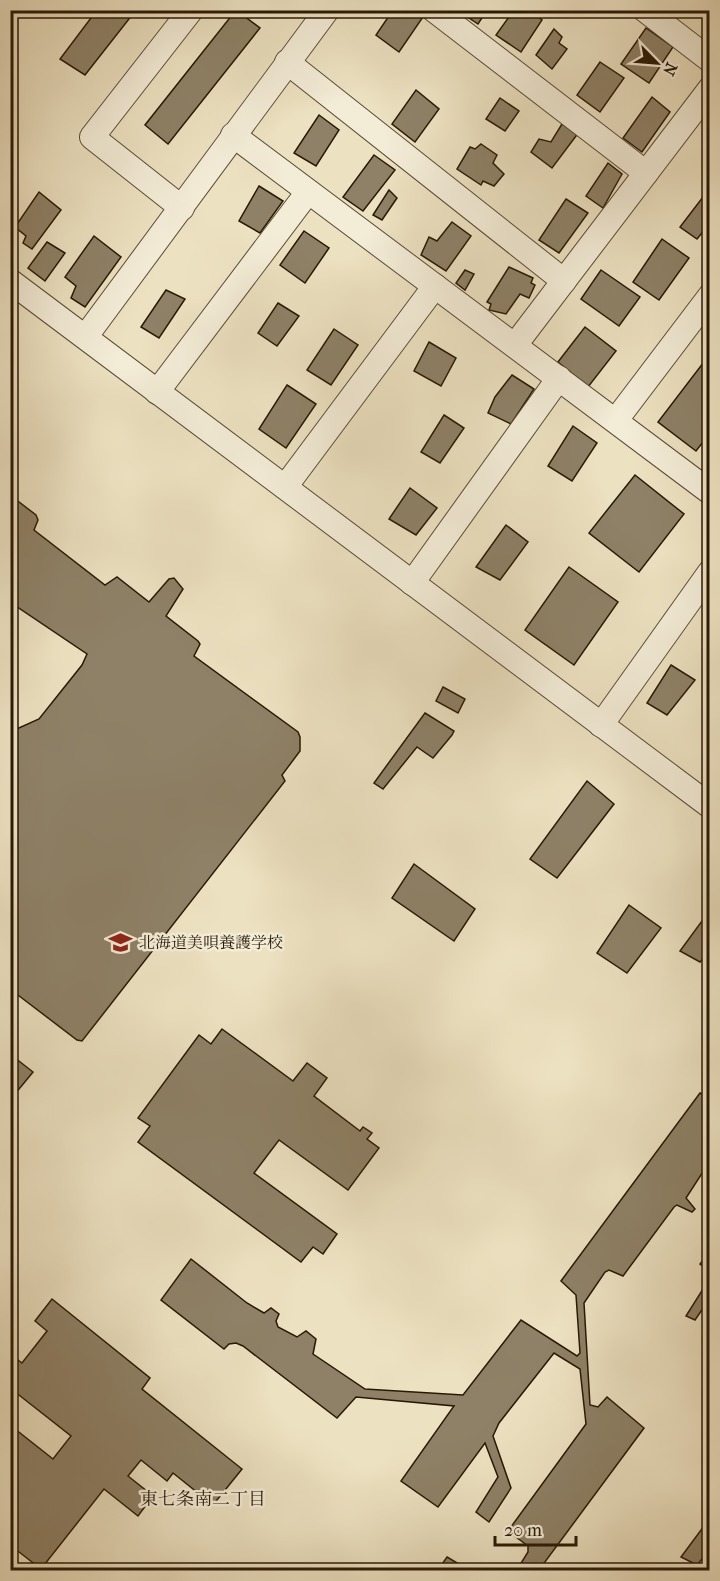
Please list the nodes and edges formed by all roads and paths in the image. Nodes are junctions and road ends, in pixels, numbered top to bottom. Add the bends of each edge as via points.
1 (191, 10) edge
2 (327, 10) edge
3 (434, 10) edge
4 (645, 10) edge
5 (710, 60) edge
6 (287, 63) junction
7 (710, 89) edge
8 (233, 135) junction
9 (646, 173) junction
10 (308, 192) junction
11 (182, 208) junction
12 (10, 280) edge
13 (564, 281) junction
14 (435, 286) junction
15 (710, 296) edge
16 (86, 336) junction
17 (515, 345) junction
18 (559, 378) junction
19 (157, 392) junction
20 (616, 420) junction
21 (285, 487) junction
22 (710, 492) edge
23 (710, 572) edge
24 (412, 583) junction
25 (601, 725) junction
26 (710, 806) edge

1 - 11 street via 92,137
2 - 6 street
3 - 9 street
4 - 5 street
6 - 8 street
6 - 13 street
7 - 9 street
8 - 10 street
8 - 11 street
9 - 13 street
10 - 14 street
10 - 19 street
11 - 16 street
12 - 16 street
13 - 17 street
14 - 17 street
14 - 21 street
15 - 20 street
16 - 19 street
17 - 18 street
18 - 20 street
18 - 24 street
19 - 21 street
20 - 22 street
21 - 24 street
23 - 25 street
24 - 25 street
25 - 26 street

